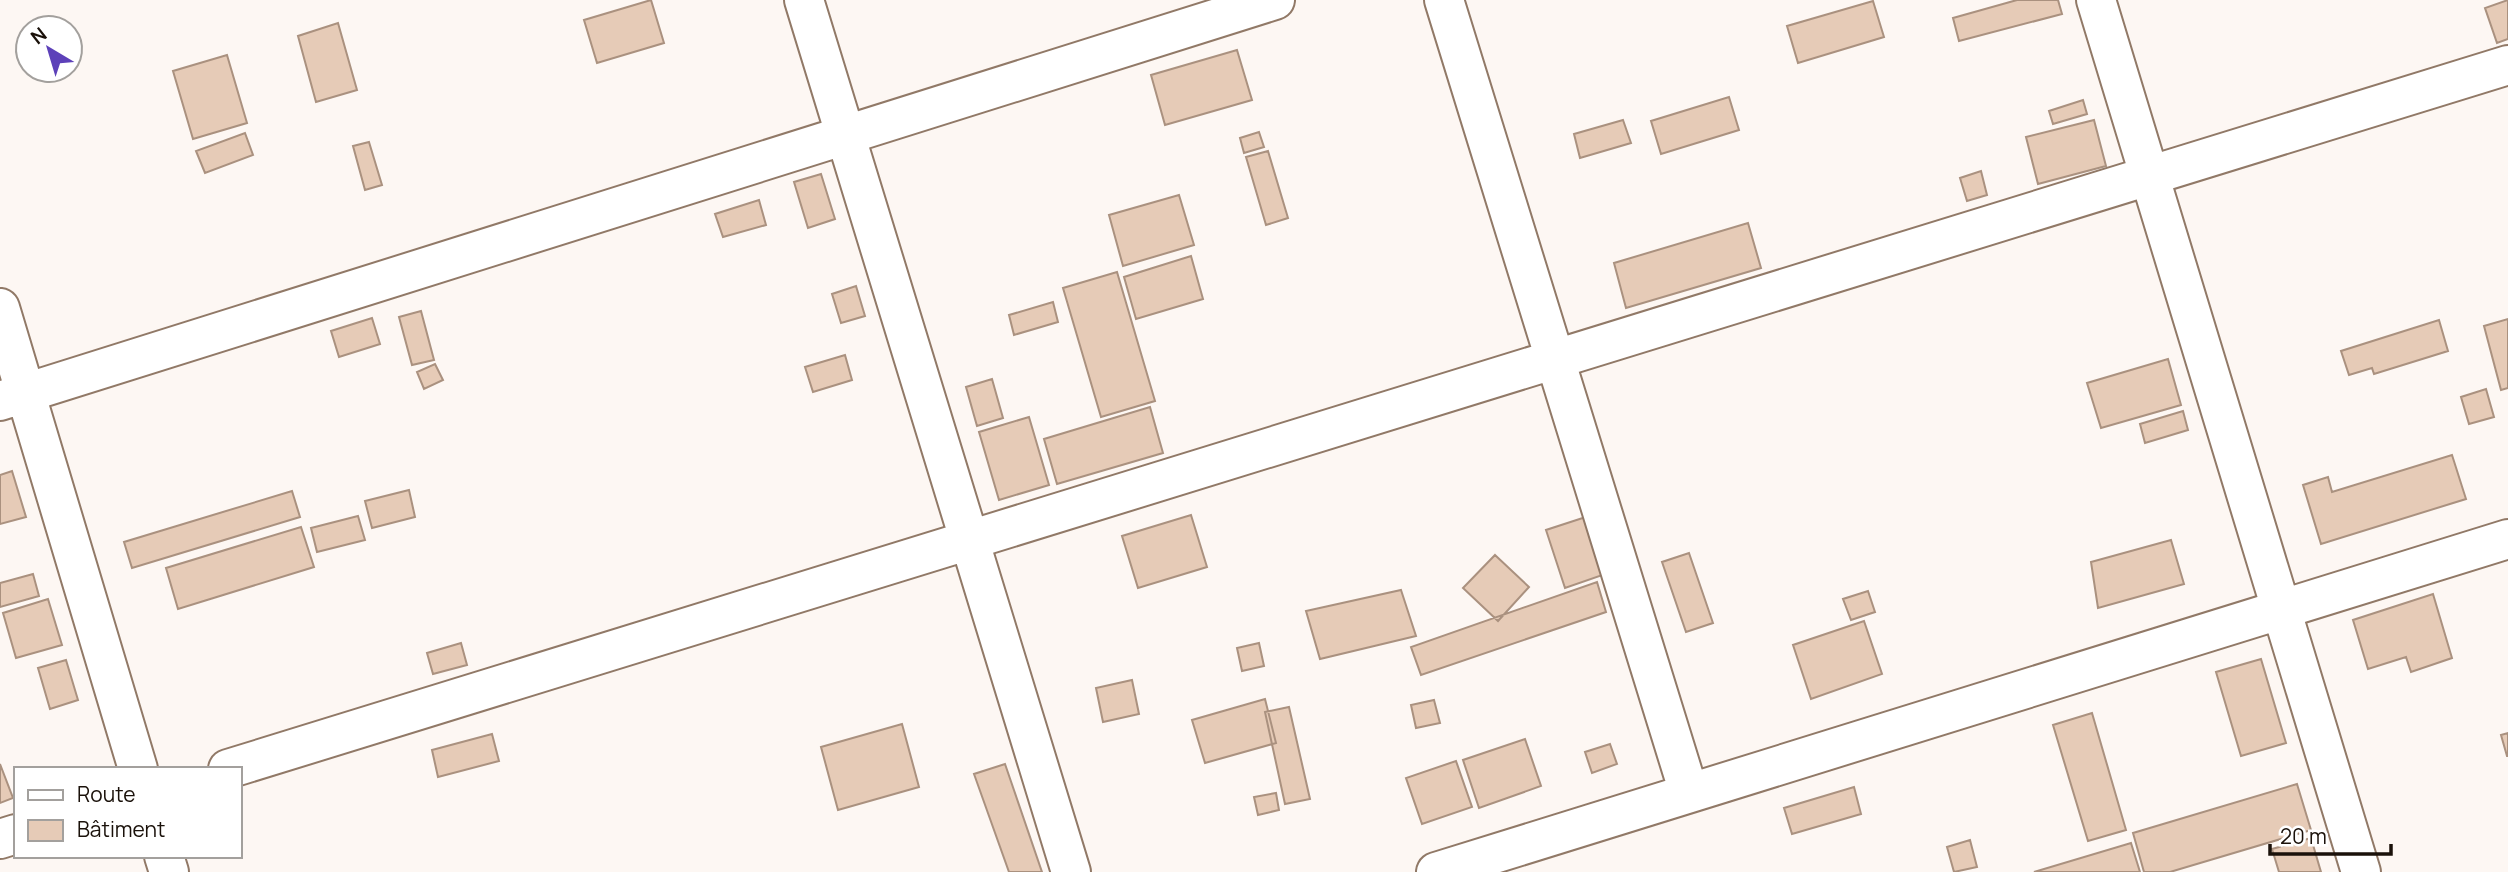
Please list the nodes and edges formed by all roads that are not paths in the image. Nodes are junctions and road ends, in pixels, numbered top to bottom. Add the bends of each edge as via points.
1 (804, 0) edge
2 (1275, 0) edge
3 (1444, 0) edge
4 (2096, 0) edge
5 (2508, 65) edge
6 (846, 135) junction
7 (2150, 176) junction
8 (0, 308) edge
9 (1555, 359) junction
10 (13, 397) edge
11 (2508, 539) edge
12 (970, 540) junction
13 (2281, 609) junction
14 (137, 767) edge
15 (234, 767) edge
16 (1689, 793) junction
17 (1511, 861) edge
18 (1071, 872) edge
19 (1436, 872) edge
20 (2361, 872) edge

1 - 6 street
2 - 6 street
3 - 9 street
4 - 7 street
5 - 7 street
6 - 10 street
6 - 12 street
7 - 9 street
7 - 13 street
8 - 10 street
9 - 12 street
9 - 16 street
10 - 14 street
11 - 13 street
12 - 15 street
12 - 18 street
13 - 16 street
13 - 20 street
16 - 17 street
17 - 19 street

